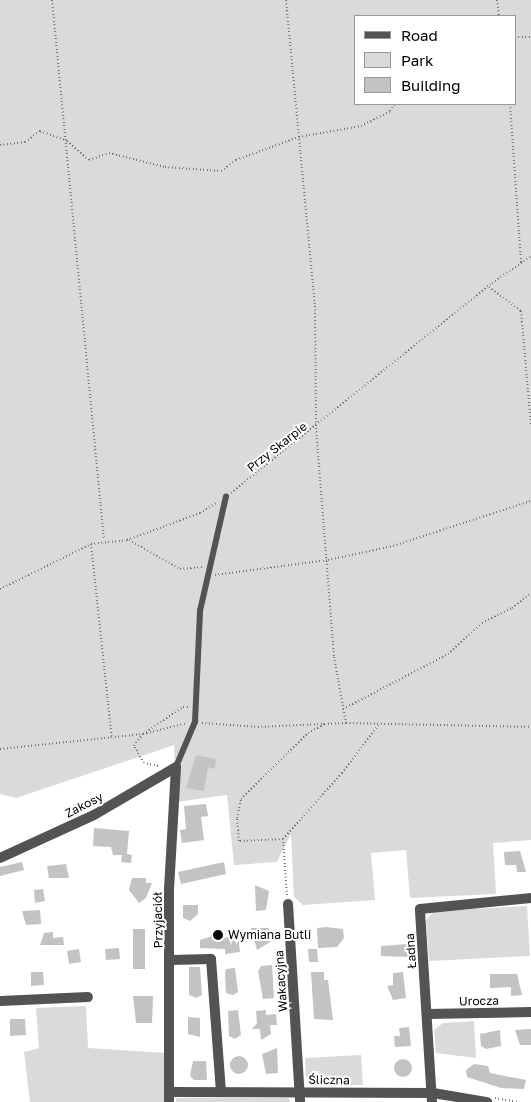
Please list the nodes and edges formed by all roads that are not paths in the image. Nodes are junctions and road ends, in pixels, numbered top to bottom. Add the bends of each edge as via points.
1 (226, 497) road end
2 (176, 768) junction
3 (0, 858) edge
4 (531, 898) edge
5 (288, 904) road end
6 (171, 960) junction
7 (88, 997) dead end
8 (0, 1001) edge
9 (531, 1012) edge
10 (427, 1014) junction
11 (221, 1092) junction
12 (169, 1097) edge
13 (300, 1097) edge
14 (432, 1098) edge
15 (487, 1102) edge

1 - 2 lane, Przyjaciół via 200,611 195,722
2 - 3 street, Zakosy via 94,815
2 - 6 street, Przyjaciół via 169,889
4 - 10 street, Ładna via 420,909
5 - 13 street, Wakacyjna
6 - 11 street via 210,958
6 - 12 street, Przyjaciół
7 - 8 street
9 - 10 street, Urocza
10 - 14 street, Ładna
11 - 12 street, Śliczna
11 - 13 street, Śliczna
13 - 14 street, Śliczna
14 - 15 street, Śliczna

